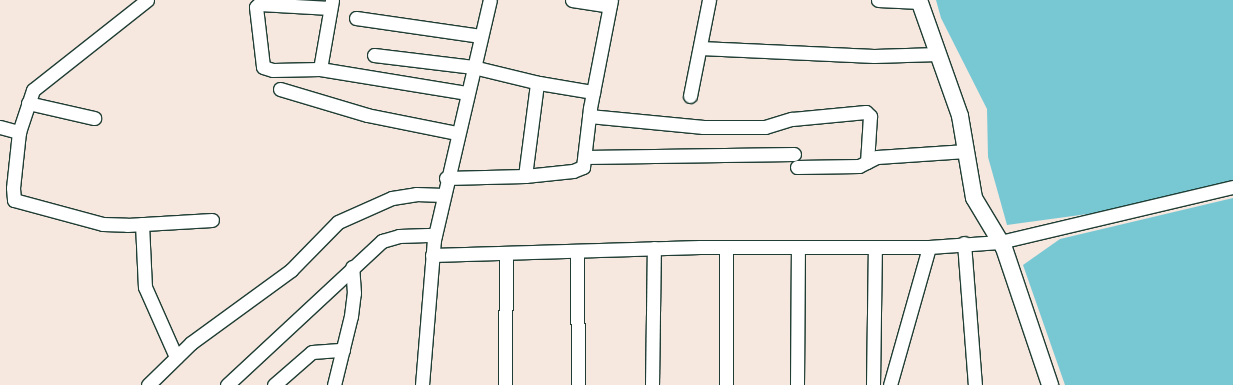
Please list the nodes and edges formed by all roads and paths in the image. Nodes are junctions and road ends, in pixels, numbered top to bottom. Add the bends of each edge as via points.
1 (147, 0) edge
2 (490, 0) edge
3 (572, 0) edge
4 (709, 0) edge
5 (878, 0) edge
6 (919, 1) edge
7 (611, 3) edge
8 (331, 4) edge
9 (356, 18) dead end
10 (481, 36) junction
11 (700, 48) junction
12 (938, 54) junction
13 (374, 55) dead end
14 (473, 67) junction
15 (320, 69) junction
16 (537, 83) junction
17 (280, 89) dead end
18 (593, 92) junction
19 (466, 93) junction
20 (690, 96) dead end
21 (28, 103) junction
22 (589, 116) junction
23 (94, 118) dead end
24 (0, 127) edge
25 (19, 132) junction
26 (457, 133) junction
27 (966, 151) junction
28 (794, 154) dead end
29 (585, 157) junction
30 (867, 162) junction
31 (797, 167) dead end
32 (525, 176) junction
33 (446, 178) junction
34 (1233, 188) edge
35 (443, 195) junction
36 (212, 220) dead end
37 (142, 224) junction
38 (435, 235) junction
39 (1000, 242) junction
40 (964, 243) junction
41 (726, 247) junction
42 (798, 247) junction
43 (875, 247) junction
44 (929, 247) junction
45 (654, 248) junction
46 (577, 251) junction
47 (506, 253) junction
48 (432, 255) junction
49 (352, 267) junction
50 (343, 350) junction
51 (176, 357) junction
52 (279, 383) edge
53 (148, 385) edge
54 (228, 385) edge
55 (334, 385) edge
56 (422, 385) edge
57 (505, 385) edge
58 (578, 385) edge
59 (652, 385) edge
60 (726, 385) edge
61 (797, 385) edge
62 (873, 385) edge
63 (890, 385) edge
64 (975, 385) edge
65 (1050, 385) edge

1 - 21 street via 36,85
2 - 10 street
3 - 7 street
4 - 11 street
5 - 6 street
6 - 12 main road
7 - 18 street
8 - 15 street
8 - 15 street via 263,2 256,7 263,67 273,70
9 - 10 street
10 - 14 street
11 - 12 street via 874,56
11 - 20 street
12 - 27 main road via 960,116
13 - 14 street
14 - 16 street
14 - 19 street
15 - 19 street
16 - 18 street
16 - 32 street
17 - 26 street via 348,110
18 - 22 street
19 - 26 street
21 - 23 street
21 - 25 street
22 - 29 street
22 - 30 street via 703,127 765,127 792,119 866,112 870,116
24 - 25 street
25 - 37 street via 13,188 14,200 18,203 103,224
26 - 33 street
27 - 30 street via 878,157
27 - 39 main road via 974,198
28 - 29 street
29 - 32 street via 580,169
30 - 31 street via 859,166
32 - 33 street
33 - 35 street
34 - 39 street
35 - 38 street
35 - 51 street via 416,194 392,198 338,222 291,270
36 - 37 street
37 - 51 street via 146,286
38 - 48 street
38 - 49 street via 398,236 382,241
39 - 40 street
39 - 65 main road via 1011,267
40 - 44 street
40 - 64 street
41 - 42 street
41 - 45 street
41 - 60 street
42 - 43 street
42 - 61 street
43 - 44 street
43 - 62 street
44 - 63 street
45 - 46 street
45 - 59 street
46 - 47 street
46 - 58 street
47 - 48 street
47 - 57 street
48 - 56 street
49 - 50 street via 354,294
49 - 54 street
50 - 52 street via 312,352
50 - 55 street
51 - 53 street

